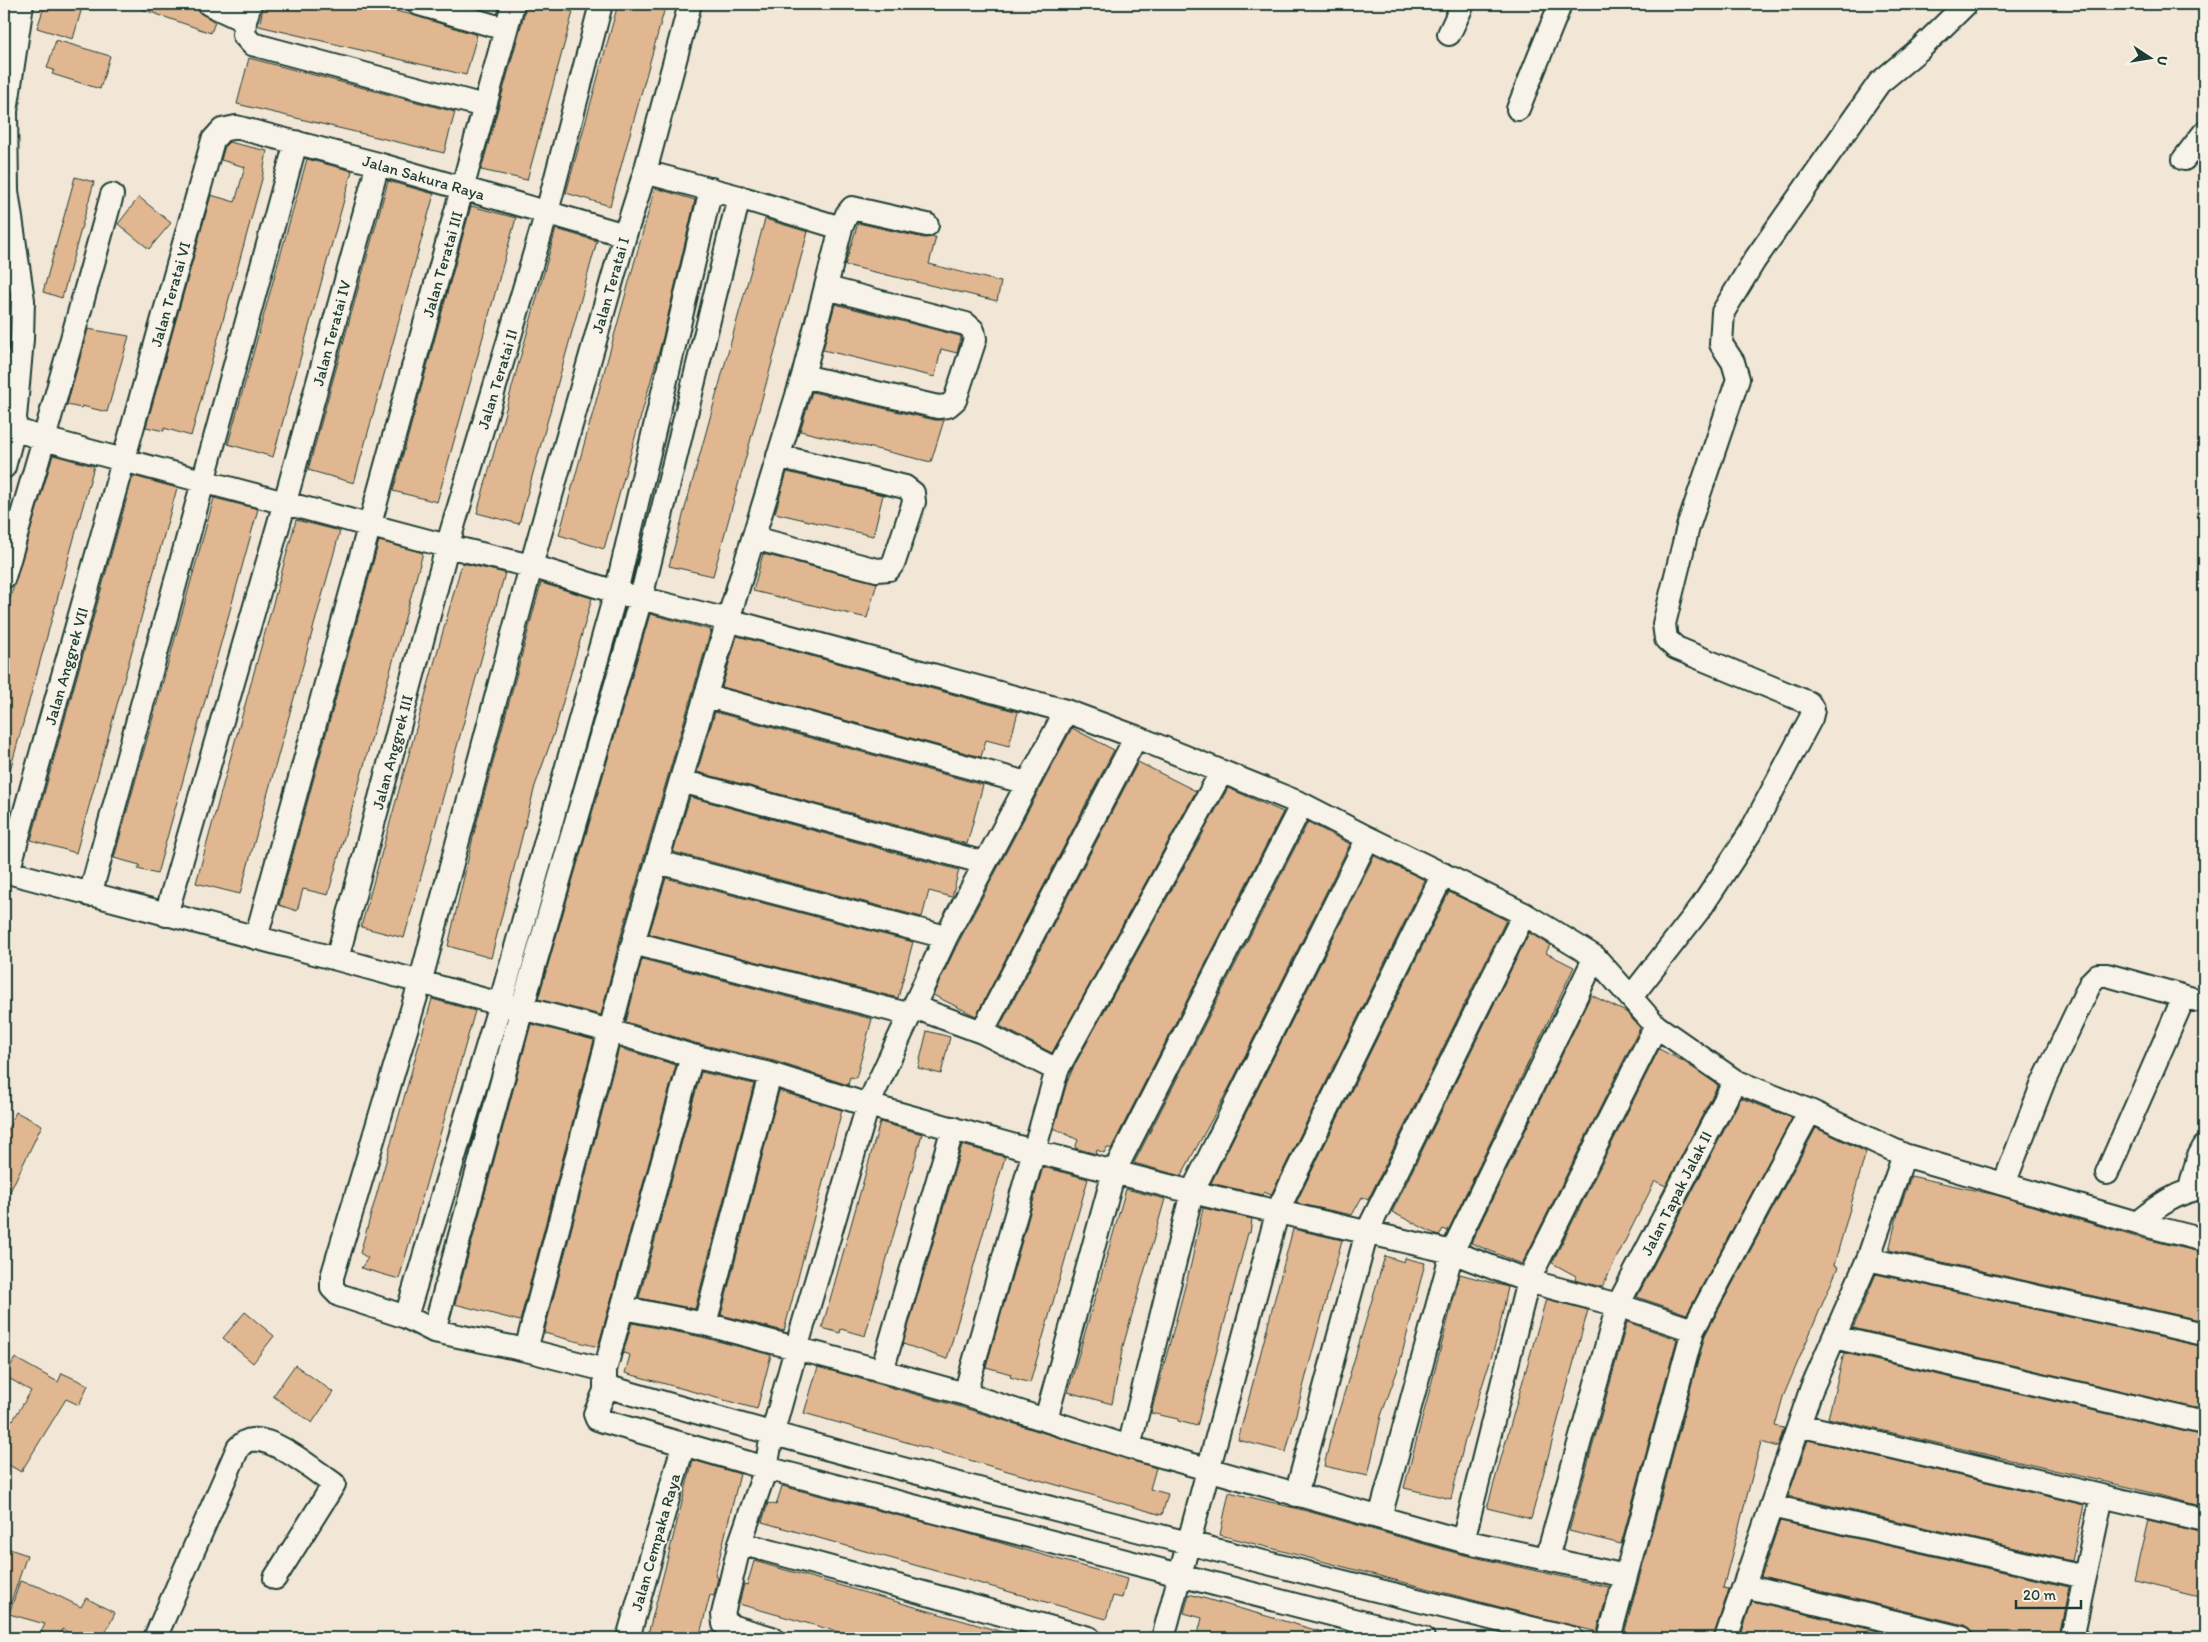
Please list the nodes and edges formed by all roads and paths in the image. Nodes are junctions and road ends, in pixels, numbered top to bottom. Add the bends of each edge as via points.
1 (22, 4) edge
2 (209, 4) edge
3 (419, 4) edge
4 (513, 4) edge
5 (601, 4) edge
6 (690, 4) edge
7 (1463, 4) edge
8 (1966, 4) edge
9 (1557, 9) edge
10 (248, 12) edge
11 (505, 29) junction
12 (1449, 34) dead end
13 (484, 106) junction
14 (1518, 109) dead end
15 (222, 130) joint
16 (2204, 133) edge
17 (296, 142) junction
18 (2184, 159) dead end
19 (378, 164) junction
20 (645, 172) junction
21 (463, 189) junction
22 (711, 189) junction
23 (112, 195) dead end
24 (739, 196) junction
25 (547, 212) junction
26 (927, 225) dead end
27 (841, 228) junction
28 (625, 235) junction
29 (827, 288) junction
30 (13, 298) edge
31 (803, 376) junction
32 (14, 429) junction
33 (44, 439) junction
34 (778, 456) junction
35 (124, 460) junction
36 (4, 467) edge
37 (203, 480) junction
38 (285, 502) junction
39 (369, 524) junction
40 (754, 538) junction
41 (447, 546) junction
42 (531, 566) junction
43 (4, 576) edge
44 (616, 592) junction
45 (641, 598) junction
46 (728, 620) junction
47 (707, 696) junction
48 (1066, 711) junction
49 (1136, 737) junction
50 (1221, 772) junction
51 (681, 781) junction
52 (1027, 782) junction
53 (1302, 804) junction
54 (1368, 838) junction
55 (658, 862) junction
56 (985, 863) junction
57 (6, 872) edge
58 (1443, 874) junction
59 (90, 895) junction
60 (1524, 914) junction
61 (166, 915) junction
62 (946, 937) junction
63 (256, 938) junction
64 (634, 943) junction
65 (1595, 957) junction
66 (337, 958) junction
67 (420, 983) junction
68 (1631, 997) junction
69 (2194, 999) edge
70 (511, 1006) junction
71 (912, 1011) junction
72 (1656, 1026) junction
73 (610, 1031) junction
74 (982, 1032) junction
75 (692, 1056) junction
76 (1057, 1070) junction
77 (770, 1074) junction
78 (1735, 1081) junction
79 (868, 1105) junction
80 (1810, 1111) junction
81 (953, 1128) junction
82 (2204, 1147) edge
83 (1033, 1151) junction
84 (1904, 1155) junction
85 (1114, 1172) junction
86 (2107, 1173) dead end
87 (2004, 1184) junction
88 (2197, 1188) edge
89 (1192, 1192) junction
90 (1278, 1210) junction
91 (2136, 1223) junction
92 (1367, 1232) junction
93 (2204, 1240) edge
94 (1452, 1252) junction
95 (1868, 1259) junction
96 (1528, 1281) junction
97 (1618, 1305) junction
98 (624, 1308) junction
99 (406, 1317) junction
100 (705, 1324) junction
101 (1693, 1330) junction
102 (434, 1332) junction
103 (2204, 1334) edge
104 (1834, 1336) junction
105 (796, 1349) junction
106 (526, 1350) junction
107 (882, 1371) junction
108 (605, 1383) junction
109 (965, 1394) junction
110 (1046, 1419) junction
111 (2204, 1423) edge
112 (1799, 1425) junction
113 (772, 1436) junction
114 (683, 1446) junction
115 (1129, 1447) junction
116 (767, 1466) junction
117 (1208, 1469) junction
118 (1296, 1495) junction
119 (2102, 1496) junction
120 (1771, 1506) junction
121 (1380, 1517) junction
122 (2204, 1520) edge
123 (1463, 1541) junction
124 (740, 1543) junction
125 (1547, 1558) junction
126 (1184, 1561) junction
127 (1626, 1576) junction
128 (2085, 1577) junction
129 (275, 1578) dead end
130 (1744, 1586) junction
131 (155, 1638) edge
132 (628, 1638) edge
133 (772, 1638) edge
134 (1089, 1638) edge
135 (1163, 1638) edge
136 (1423, 1638) edge
137 (1572, 1638) edge
138 (1609, 1638) edge
139 (1726, 1638) edge
140 (1962, 1638) edge
141 (2072, 1638) edge

1 - 30 street via 6,121
2 - 10 street
3 - 11 street
4 - 11 street, Jalan Teratai III
5 - 25 street, Jalan Teratai II
6 - 20 street, Jalan Teratai I
7 - 12 street
8 - 68 street via 1879,83 1754,261 1723,312 1722,344 1733,362 1738,379 1688,527 1664,624 1666,639 1676,648 1809,703 1813,710 1750,832 1702,906
9 - 14 street
10 - 13 street via 244,35 252,44
11 - 13 street, Jalan Teratai III
13 - 21 street, Jalan Teratai III
15 - 17 street, Jalan Sakura Raya via 236,127
15 - 35 street, Jalan Teratai VI via 213,140
16 - 18 street
17 - 19 street, Jalan Sakura Raya
17 - 37 street
19 - 21 street, Jalan Sakura Raya
19 - 38 street, Jalan Teratai IV
20 - 22 street
20 - 28 street, Jalan Teratai I
21 - 25 street, Jalan Sakura Raya
21 - 39 street, Jalan Teratai III
22 - 24 street
22 - 44 street
23 - 33 street
24 - 27 street
24 - 45 street
25 - 28 street, Jalan Sakura Raya
25 - 41 street, Jalan Teratai II
26 - 27 street via 852,208
27 - 29 street
28 - 42 street, Jalan Teratai I
29 - 31 street
29 - 31 street via 966,324 976,339 954,400 948,406 938,407
30 - 32 street via 22,339
31 - 34 street
32 - 33 street
32 - 36 street
33 - 35 street
33 - 43 street
34 - 40 street
34 - 40 street via 905,488 912,493 914,502 889,569 877,570
35 - 37 street
35 - 57 street, Jalan Anggrek VII
37 - 38 street
37 - 59 street
38 - 39 street
38 - 61 street, Jalan Teratai IV
39 - 41 street
39 - 63 street, Jalan Teratai III
40 - 46 street
41 - 42 street
41 - 66 street, Jalan Anggrek III
42 - 44 street
42 - 67 street, Jalan Teratai I
44 - 45 street
44 - 70 street
45 - 46 street
45 - 70 street
46 - 47 street
46 - 48 street
47 - 51 street
47 - 52 street
48 - 49 street
48 - 52 street
49 - 50 street
49 - 74 street
50 - 53 street
50 - 76 street
51 - 55 street
51 - 56 street
52 - 56 street
53 - 54 street
53 - 85 street
54 - 58 street
54 - 89 street
55 - 62 street
55 - 64 street
56 - 62 street
57 - 59 street
58 - 60 street
58 - 90 street
59 - 61 street
60 - 65 street
60 - 92 street
61 - 63 street
62 - 71 street
63 - 66 street
64 - 71 street
64 - 73 street
65 - 68 street
65 - 94 street
66 - 67 street
67 - 70 street
67 - 99 street, Jalan Teratai I via 332,1277 332,1288 340,1295
68 - 72 street
69 - 86 street
69 - 87 street via 2098,975 2091,982 2043,1083
70 - 73 street
70 - 99 street
70 - 102 street
71 - 74 street
71 - 79 street
72 - 78 street
72 - 96 street
73 - 75 street
73 - 106 street
74 - 76 street
75 - 77 street
75 - 98 street
76 - 83 street
77 - 79 street
77 - 100 street
78 - 80 street
78 - 97 street, Jalan Tapak Jalak II
79 - 81 street
79 - 105 street
80 - 84 street
80 - 101 street
81 - 83 street
81 - 107 street
82 - 88 street via 2198,1158
83 - 85 street
83 - 109 street
84 - 87 street
84 - 95 street
85 - 89 street
85 - 110 street
87 - 91 street
88 - 91 street via 2155,1208
89 - 90 street
89 - 115 street
90 - 92 street
90 - 117 street
91 - 93 street
92 - 94 street
92 - 118 street
94 - 96 street
94 - 121 street
95 - 103 street
95 - 104 street
96 - 97 street
96 - 123 street
97 - 101 street
97 - 125 street, Jalan Tapak Jalak II
98 - 100 street
98 - 108 street
99 - 102 street, Jalan Teratai I
100 - 105 street
101 - 127 street
102 - 106 street, Jalan Teratai I
104 - 111 street
104 - 112 street via 1810,1390
105 - 107 street
105 - 113 street
106 - 108 street, Jalan Teratai I
107 - 109 street
108 - 113 street, Jalan Teratai I
108 - 114 street via 595,1414 597,1418
109 - 110 street
110 - 115 street
112 - 119 street
112 - 120 street
113 - 116 street
113 - 126 street, Jalan Teratai I
114 - 116 street
114 - 132 street, Jalan Cempaka Raya
115 - 117 street
116 - 124 street
116 - 126 street
117 - 118 street
117 - 126 street
118 - 121 street
119 - 122 street
119 - 128 street
120 - 128 street
120 - 130 street
121 - 123 street
123 - 125 street
124 - 133 street via 723,1614 724,1624
124 - 134 street
125 - 127 street
126 - 135 street
126 - 136 street
126 - 137 street
127 - 138 street
128 - 141 street
129 - 131 street via 334,1484 265,1440 249,1439 238,1448
130 - 139 street
130 - 140 street

